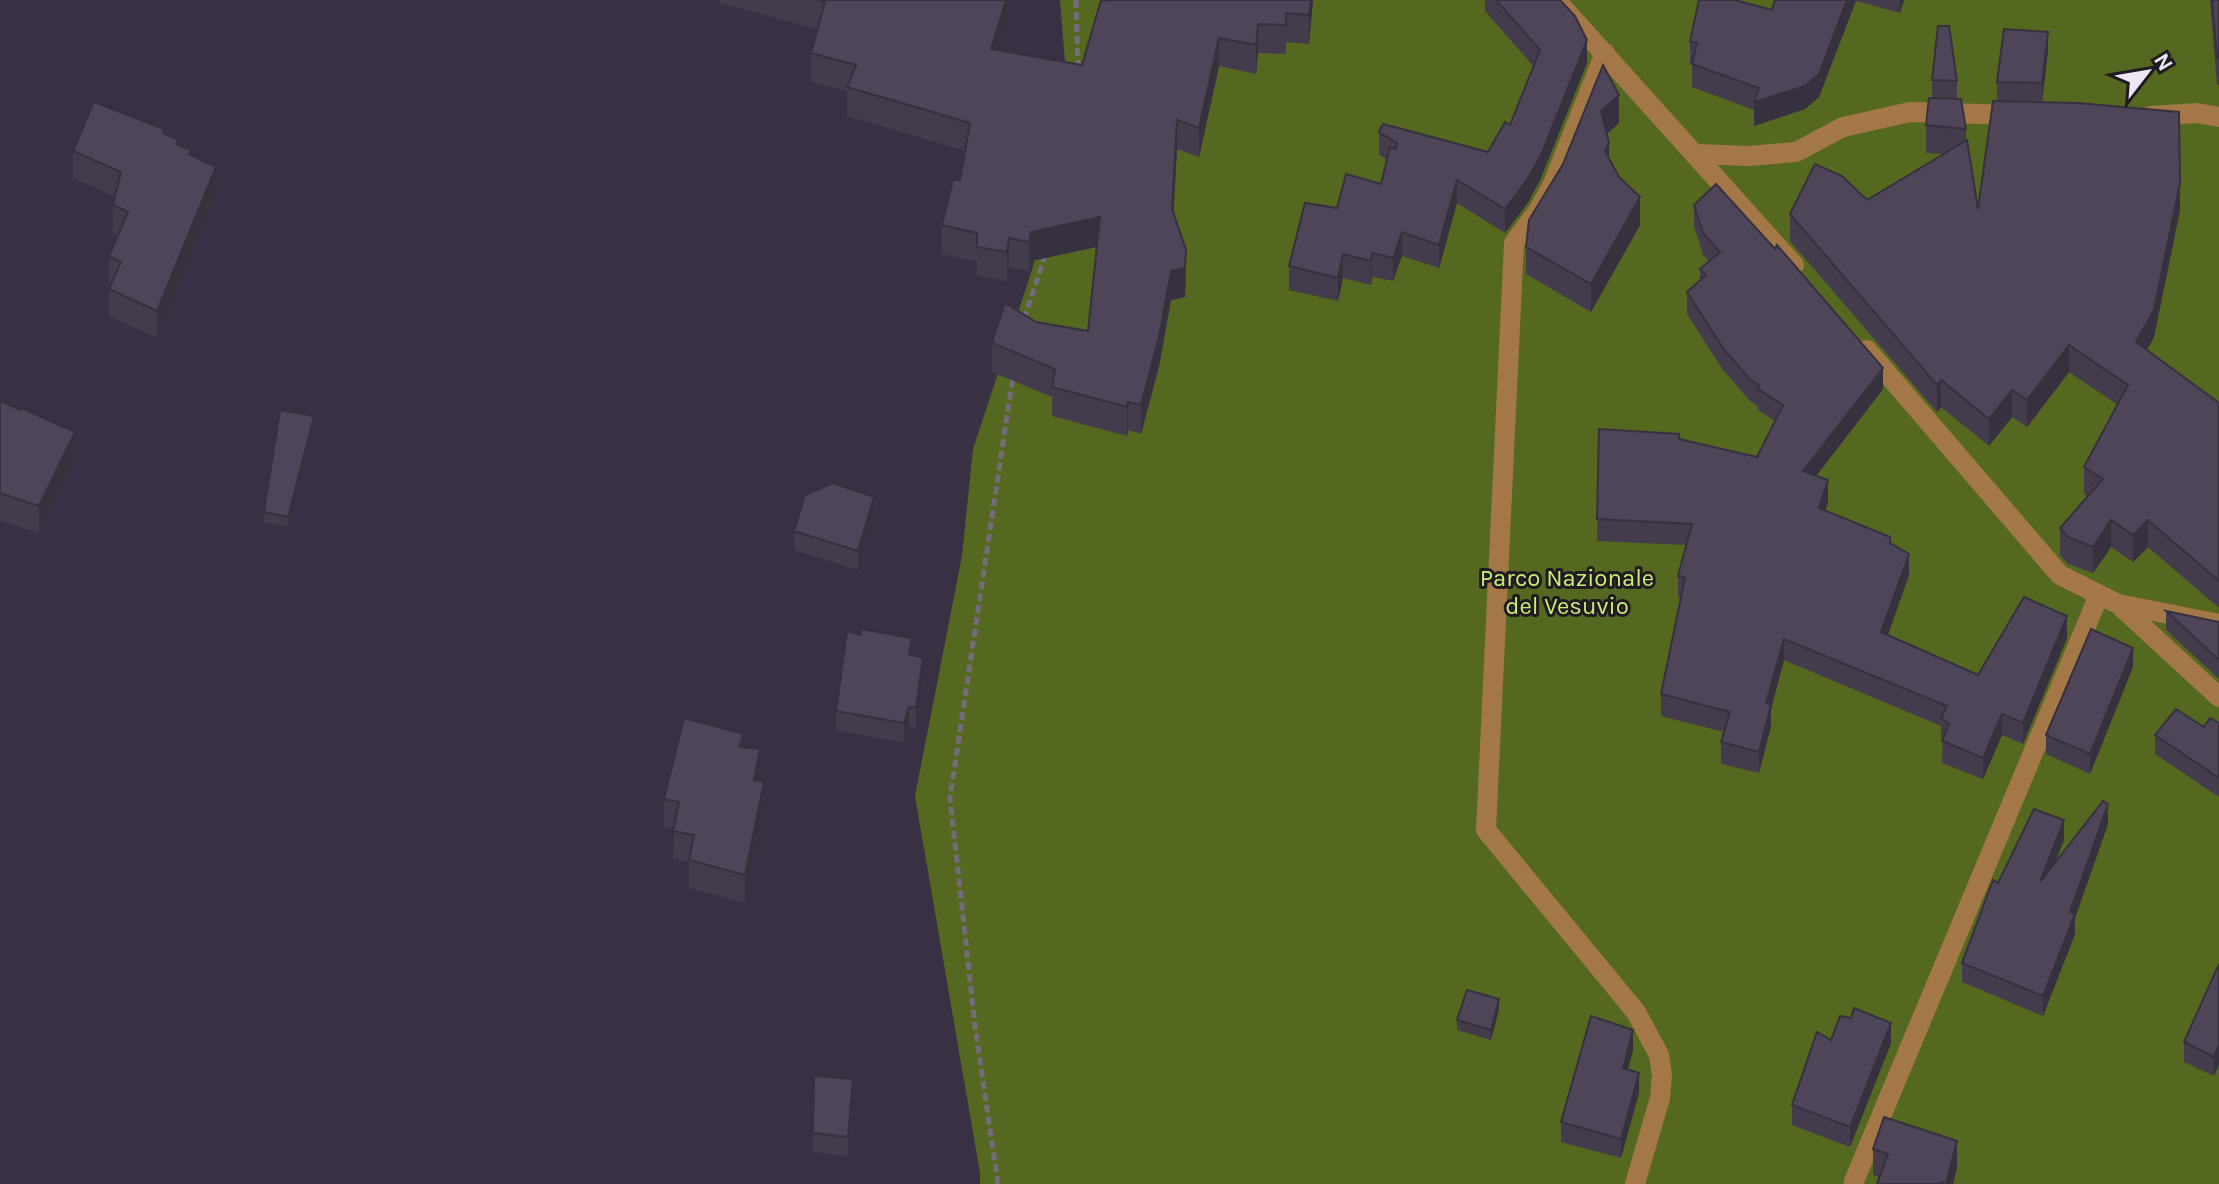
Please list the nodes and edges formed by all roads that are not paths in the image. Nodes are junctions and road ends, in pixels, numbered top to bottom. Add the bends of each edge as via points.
1 (1556, 0) edge
2 (1605, 53) junction
3 (2032, 116) edge
4 (2130, 117) edge
5 (2219, 117) edge
6 (1696, 154) junction
7 (1806, 279) edge
8 (1856, 338) edge
9 (2099, 595) junction
10 (2118, 604) junction
11 (2219, 624) edge
12 (2219, 697) edge
13 (1854, 1181) dead end
14 (1635, 1184) edge

1 - 2 street
2 - 6 street
2 - 14 street via 1552,186 1514,243 1486,830 1636,1012 1659,1055 1660,1098
3 - 6 street via 1910,112 1843,127 1796,152
4 - 5 street
6 - 7 street
8 - 9 street via 2060,575
9 - 10 street
9 - 13 street
10 - 11 street
10 - 12 street

